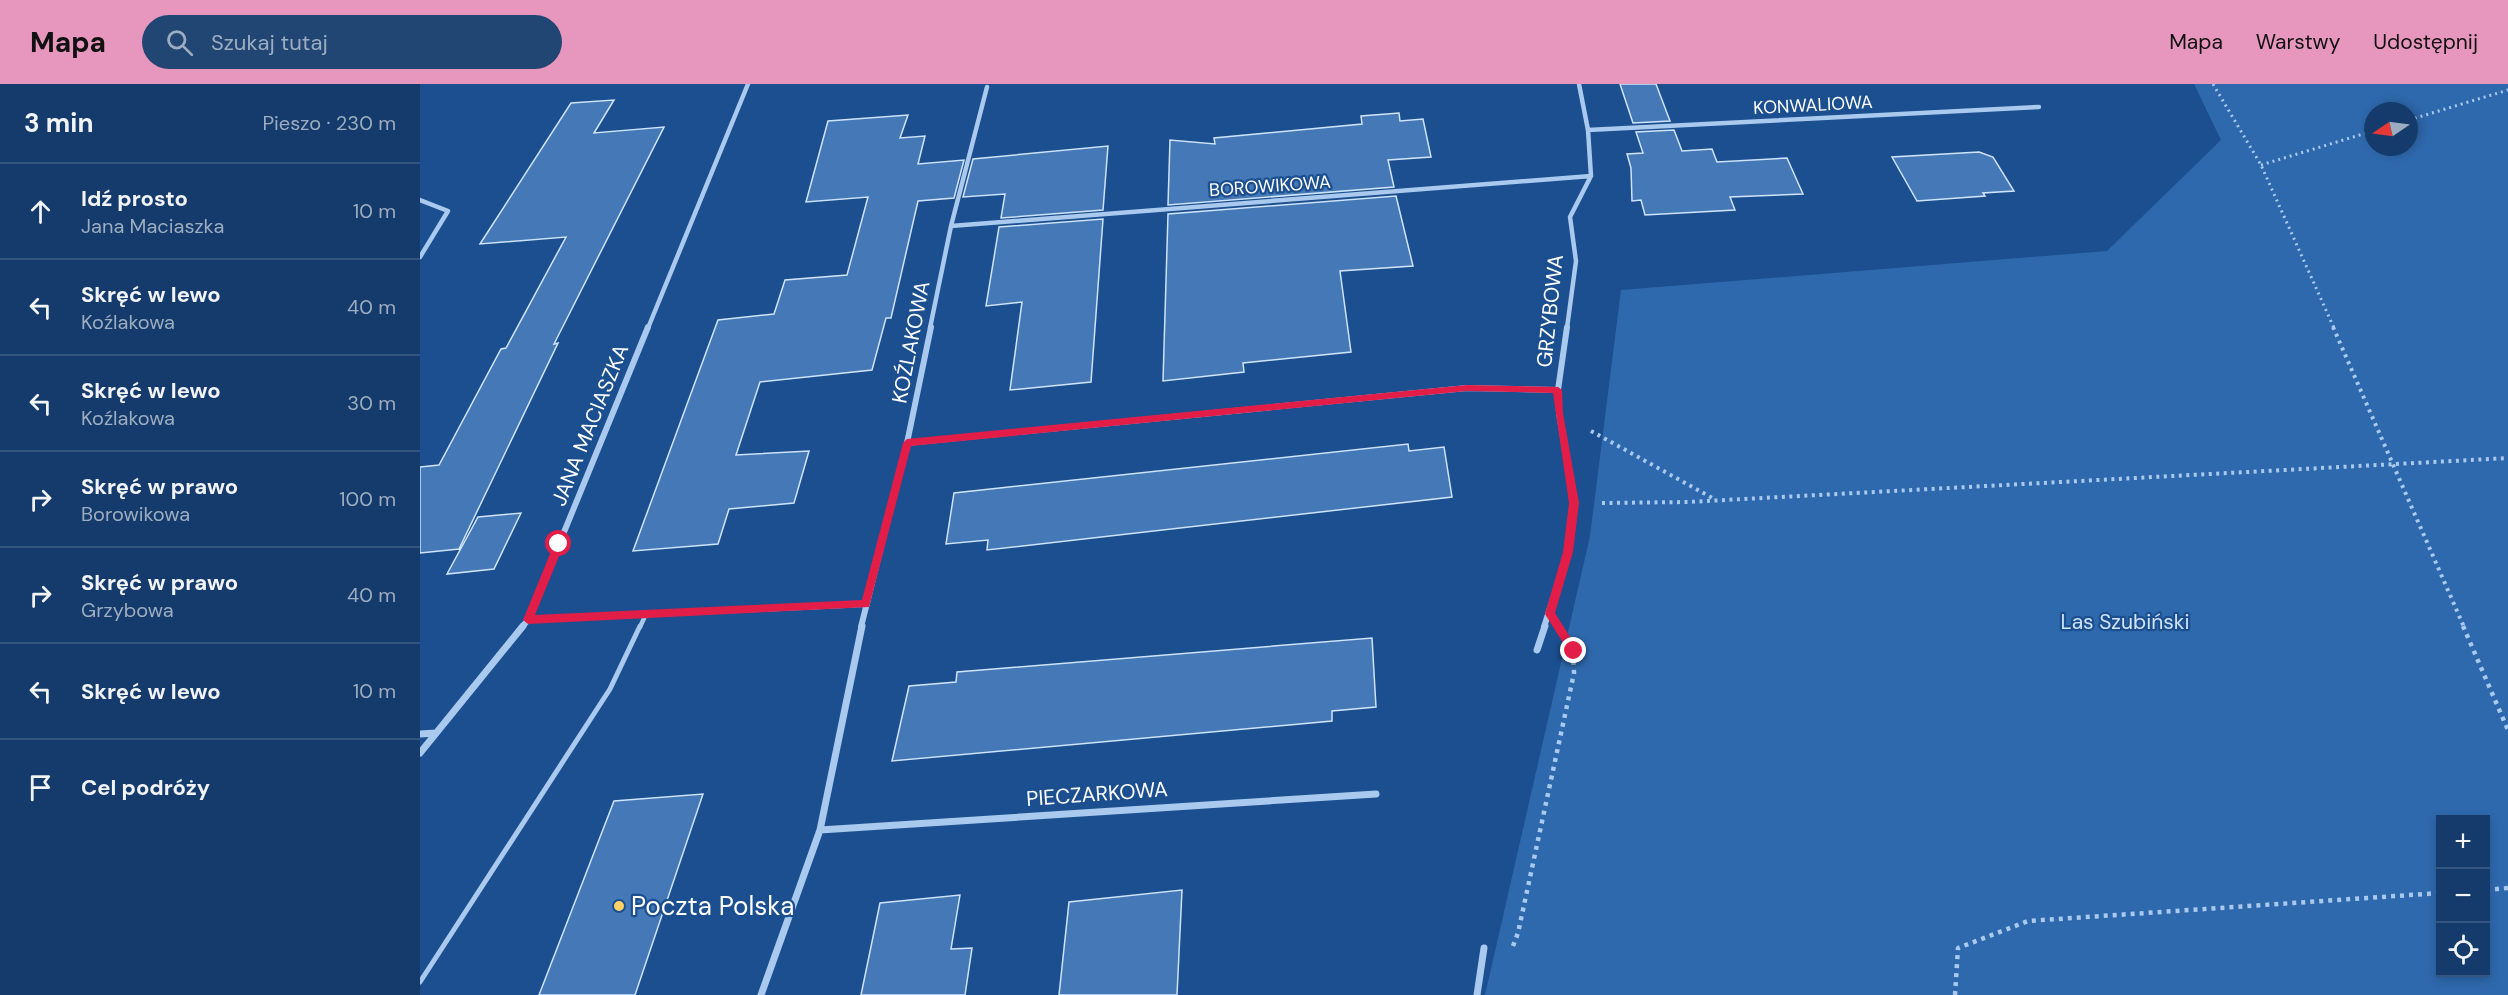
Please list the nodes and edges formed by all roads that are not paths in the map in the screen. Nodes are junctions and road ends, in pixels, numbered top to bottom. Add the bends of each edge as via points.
1 (747, 84) edge
2 (1579, 84) edge
3 (987, 87) dead end
4 (2039, 107) dead end
5 (1588, 129) junction
6 (1591, 176) junction
7 (420, 200) edge
8 (951, 226) junction
9 (420, 257) edge
10 (1558, 390) junction
11 (907, 443) junction
12 (866, 604) junction
13 (646, 614) junction
14 (528, 620) junction
15 (1537, 650) dead end
16 (420, 734) edge
17 (436, 734) junction
18 (420, 753) edge
19 (1376, 794) dead end
20 (820, 830) junction
21 (1484, 948) dead end
22 (420, 982) edge
23 (760, 995) edge
24 (1477, 995) edge

1 - 14 street, JANA MACIASZKA
2 - 5 street
3 - 8 street, KOŹLAKOWA
4 - 5 street, KONWALIOWA
5 - 6 street
6 - 8 street, BOROWIKOWA
6 - 10 street, GRZYBOWA via 1570,217 1576,261
7 - 9 street via 448,211
8 - 11 street, KOŹLAKOWA
10 - 11 street via 1467,388
10 - 15 street, GRZYBOWA via 1574,503 1568,552
11 - 12 street, KOŹLAKOWA
12 - 13 street
12 - 20 street, KOŹLAKOWA
13 - 14 street
13 - 22 lane via 610,689
14 - 17 street, JANA MACIASZKA
16 - 17 street
17 - 18 street, JANA MACIASZKA
19 - 20 street, PIECZARKOWA
20 - 23 street, KOŹLAKOWA
21 - 24 street

